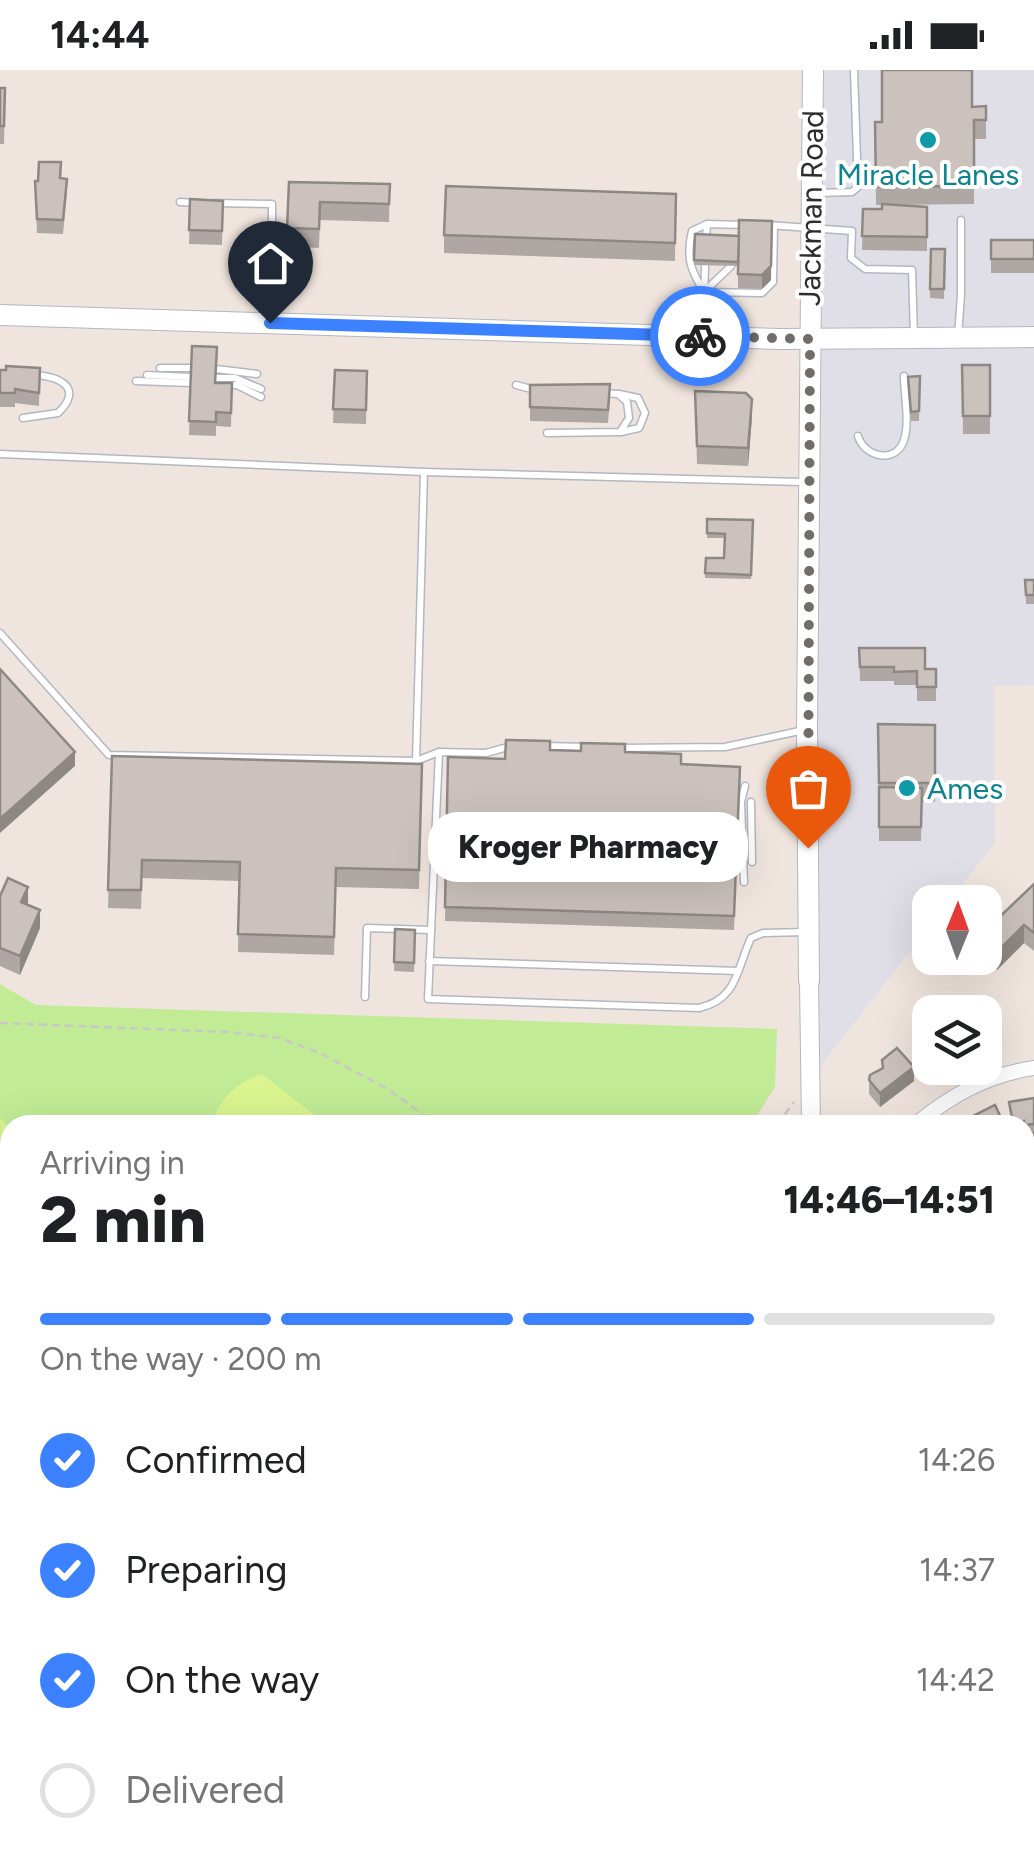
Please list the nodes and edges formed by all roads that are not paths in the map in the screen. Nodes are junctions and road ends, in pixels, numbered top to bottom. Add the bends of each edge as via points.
1 (813, 70) edge
2 (854, 70) edge
3 (811, 193) junction
4 (180, 202) dead end
5 (961, 220) dead end
6 (707, 224) junction
7 (732, 225) junction
8 (774, 226) junction
9 (810, 228) junction
10 (272, 230) dead end
11 (706, 239) edge
12 (732, 240) edge
13 (706, 265) edge
14 (732, 266) edge
15 (704, 292) junction
16 (0, 315) edge
17 (703, 336) junction
18 (914, 336) junction
19 (1034, 336) edge
20 (958, 337) junction
21 (810, 339) junction
22 (160, 368) dead end
23 (257, 374) dead end
24 (27, 375) edge
25 (147, 375) dead end
26 (192, 376) junction
27 (904, 376) edge
28 (136, 381) dead end
29 (516, 385) dead end
30 (541, 392) edge
31 (261, 393) dead end
32 (594, 393) edge
33 (618, 394) junction
34 (22, 418) dead end
35 (620, 432) junction
36 (548, 433) dead end
37 (858, 436) dead end
38 (0, 454) edge
39 (424, 472) junction
40 (810, 483) junction
41 (0, 633) edge
42 (808, 729) junction
43 (521, 746) edge
44 (536, 746) edge
45 (592, 747) edge
46 (606, 748) edge
47 (439, 752) junction
48 (416, 761) junction
49 (746, 786) dead end
50 (751, 802) dead end
51 (752, 862) dead end
52 (744, 882) dead end
53 (431, 930) junction
54 (808, 932) junction
55 (429, 961) junction
56 (738, 971) junction
57 (810, 981) joint
58 (365, 997) dead end
59 (1034, 1068) edge
60 (812, 1115) edge
61 (927, 1115) edge

1 - 3 main road, Jackman Road
2 - 3 lane via 856,191
3 - 9 main road, Jackman Road
4 - 10 lane via 272,204
5 - 20 lane
6 - 7 lane
6 - 11 lane
6 - 15 lane via 692,230 690,240 689,267
7 - 8 lane
7 - 12 lane
8 - 9 lane
8 - 15 lane via 773,282 762,294
9 - 18 lane via 852,231 851,258 865,269 912,270
9 - 21 main road, Jackman Road
13 - 15 lane
14 - 15 lane
15 - 17 lane
16 - 17 main road
17 - 21 main road
18 - 20 main road
18 - 21 main road
19 - 20 main road
21 - 40 main road, Jackman Road
22 - 26 lane
23 - 31 lane via 216,377 235,378
24 - 34 lane via 59,378 67,399 58,413
25 - 26 lane
26 - 28 lane
27 - 37 lane via 901,446 872,454
29 - 30 lane
32 - 33 lane
33 - 35 lane via 630,413
33 - 35 lane via 638,398 645,413 639,428
35 - 36 lane
38 - 39 lane
39 - 40 lane
39 - 48 lane
40 - 42 main road, Jackman Road
41 - 48 lane via 109,755
42 - 46 lane via 726,747
42 - 54 main road, Jackman Road
43 - 47 lane
44 - 45 lane
47 - 48 lane
47 - 53 lane
49 - 52 lane
50 - 51 lane
53 - 55 lane
53 - 58 lane via 367,928
54 - 56 lane via 751,938
54 - 57 main road, Jackman Road
55 - 56 lane
55 - 56 lane via 428,999 716,1004
57 - 60 street, Jackman Road
59 - 61 street via 972,1086

